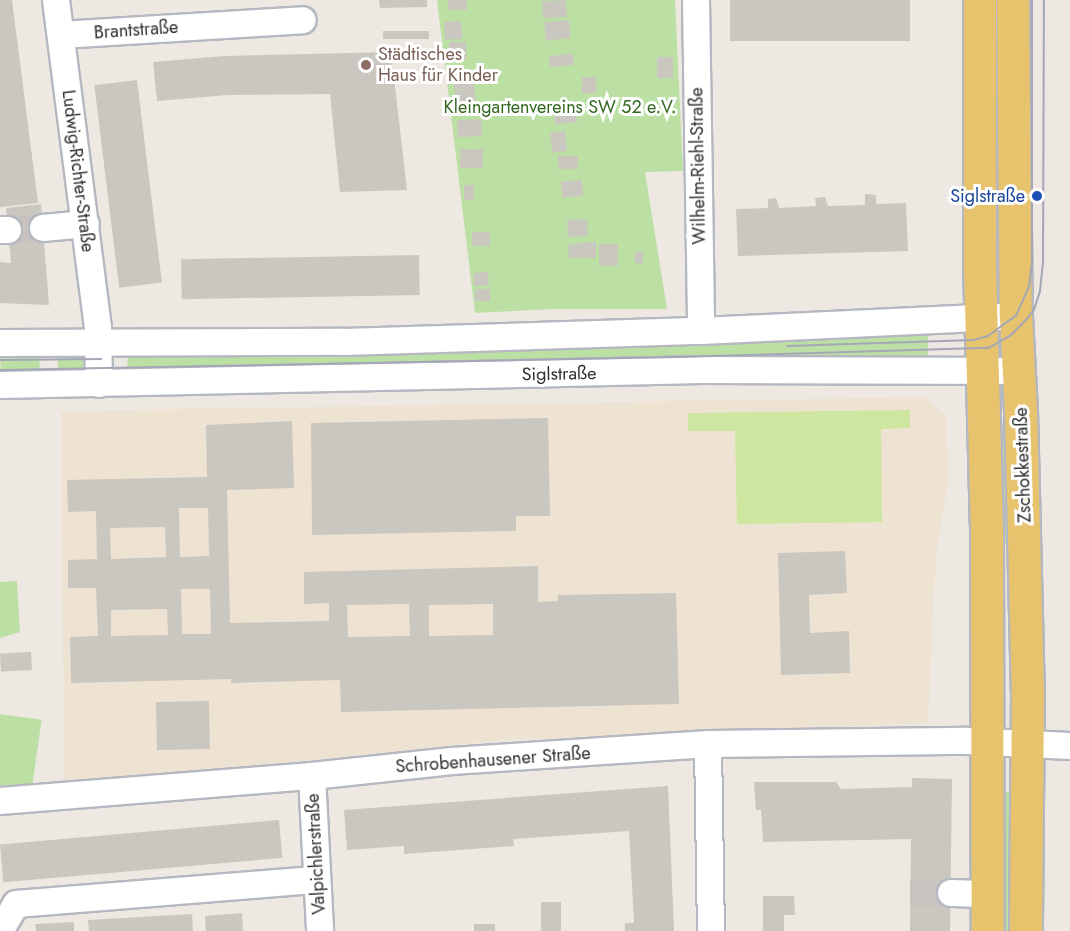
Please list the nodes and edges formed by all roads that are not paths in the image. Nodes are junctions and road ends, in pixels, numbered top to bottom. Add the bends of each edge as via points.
1 (56, 0) edge
2 (696, 0) edge
3 (980, 0) edge
4 (1013, 0) edge
5 (303, 20) dead end
6 (61, 35) junction
7 (86, 224) junction
8 (43, 228) tunnel mouth
9 (1016, 316) junction
10 (981, 318) junction
11 (701, 331) junction
12 (98, 342) junction
13 (0, 343) edge
14 (1019, 371) junction
15 (982, 372) junction
16 (99, 384) junction
17 (0, 385) edge
18 (988, 741) junction
19 (708, 744) junction
20 (1029, 744) junction
21 (1070, 746) edge
22 (312, 776) junction
23 (0, 801) edge
24 (317, 880) junction
25 (951, 893) tunnel mouth
26 (989, 894) junction
27 (0, 930) edge
28 (320, 931) edge
29 (711, 931) edge
30 (988, 931) edge
31 (1026, 931) edge

1 - 6 street, Ludwig-Richter-Straße
2 - 11 street, Wilhelm-Riehl-Straße
3 - 10 main road
4 - 9 main road, Zschokkestraße
5 - 6 street, Brantstraße
6 - 7 street, Ludwig-Richter-Straße
7 - 8 street
7 - 12 street, Ludwig-Richter-Straße
9 - 10 street
9 - 14 main road, Zschokkestraße
10 - 11 street
10 - 15 main road
11 - 12 street via 344,342
12 - 13 street
12 - 16 street
14 - 15 street, Siglstraße
14 - 20 main road, Zschokkestraße
15 - 16 street, Siglstraße via 702,370
15 - 18 main road
16 - 17 street, Siglstraße
18 - 19 street, Schrobenhausener Straße
18 - 20 street, Schrobenhausener Straße
18 - 26 main road
19 - 22 street, Schrobenhausener Straße via 452,761
19 - 29 street
20 - 21 street, Schrobenhausener Straße
20 - 31 main road, Zschokkestraße
22 - 23 street, Schrobenhausener Straße
22 - 24 street, Valpichlerstraße
24 - 27 street via 16,904
24 - 28 street, Valpichlerstraße
25 - 26 street
26 - 30 main road

